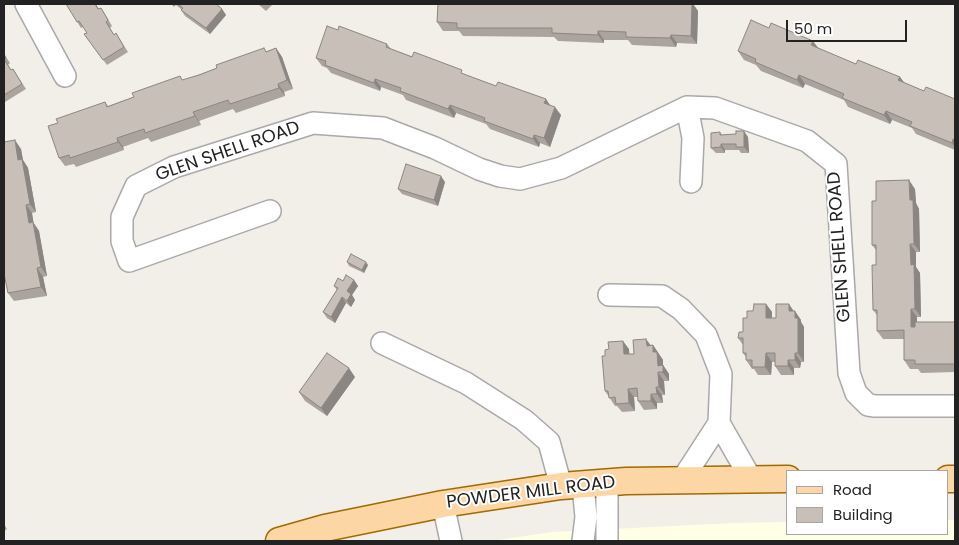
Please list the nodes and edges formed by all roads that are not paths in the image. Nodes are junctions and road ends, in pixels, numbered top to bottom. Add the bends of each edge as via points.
1 (26, 4) edge
2 (65, 76) dead end
3 (687, 107) junction
4 (691, 182) dead end
5 (270, 211) dead end
6 (609, 295) dead end
7 (382, 343) dead end
8 (955, 406) edge
9 (719, 423) junction
10 (786, 479) edge
11 (682, 480) junction
12 (751, 480) junction
13 (584, 484) junction
14 (442, 504) junction
15 (279, 541) edge
16 (451, 541) edge
17 (582, 541) edge
18 (607, 541) edge

1 - 2 street
3 - 4 street via 694,138
3 - 5 street, GLEN SHELL ROAD via 561,168 520,179 479,169 383,128 313,123 174,167 136,186 122,217 122,241 129,260
3 - 8 street, GLEN SHELL ROAD via 715,108 807,141 836,164 849,373 856,393 868,405 875,406
6 - 9 street via 662,296 681,309 706,335 721,374
7 - 13 street via 466,383 524,420 549,442
9 - 11 street
9 - 12 street
10 - 12 main road, POWDER MILL ROAD
11 - 12 main road, POWDER MILL ROAD
11 - 13 main road, POWDER MILL ROAD
13 - 14 main road, POWDER MILL ROAD
13 - 17 street via 586,517
13 - 18 street
14 - 15 main road, POWDER MILL ROAD
14 - 16 street

